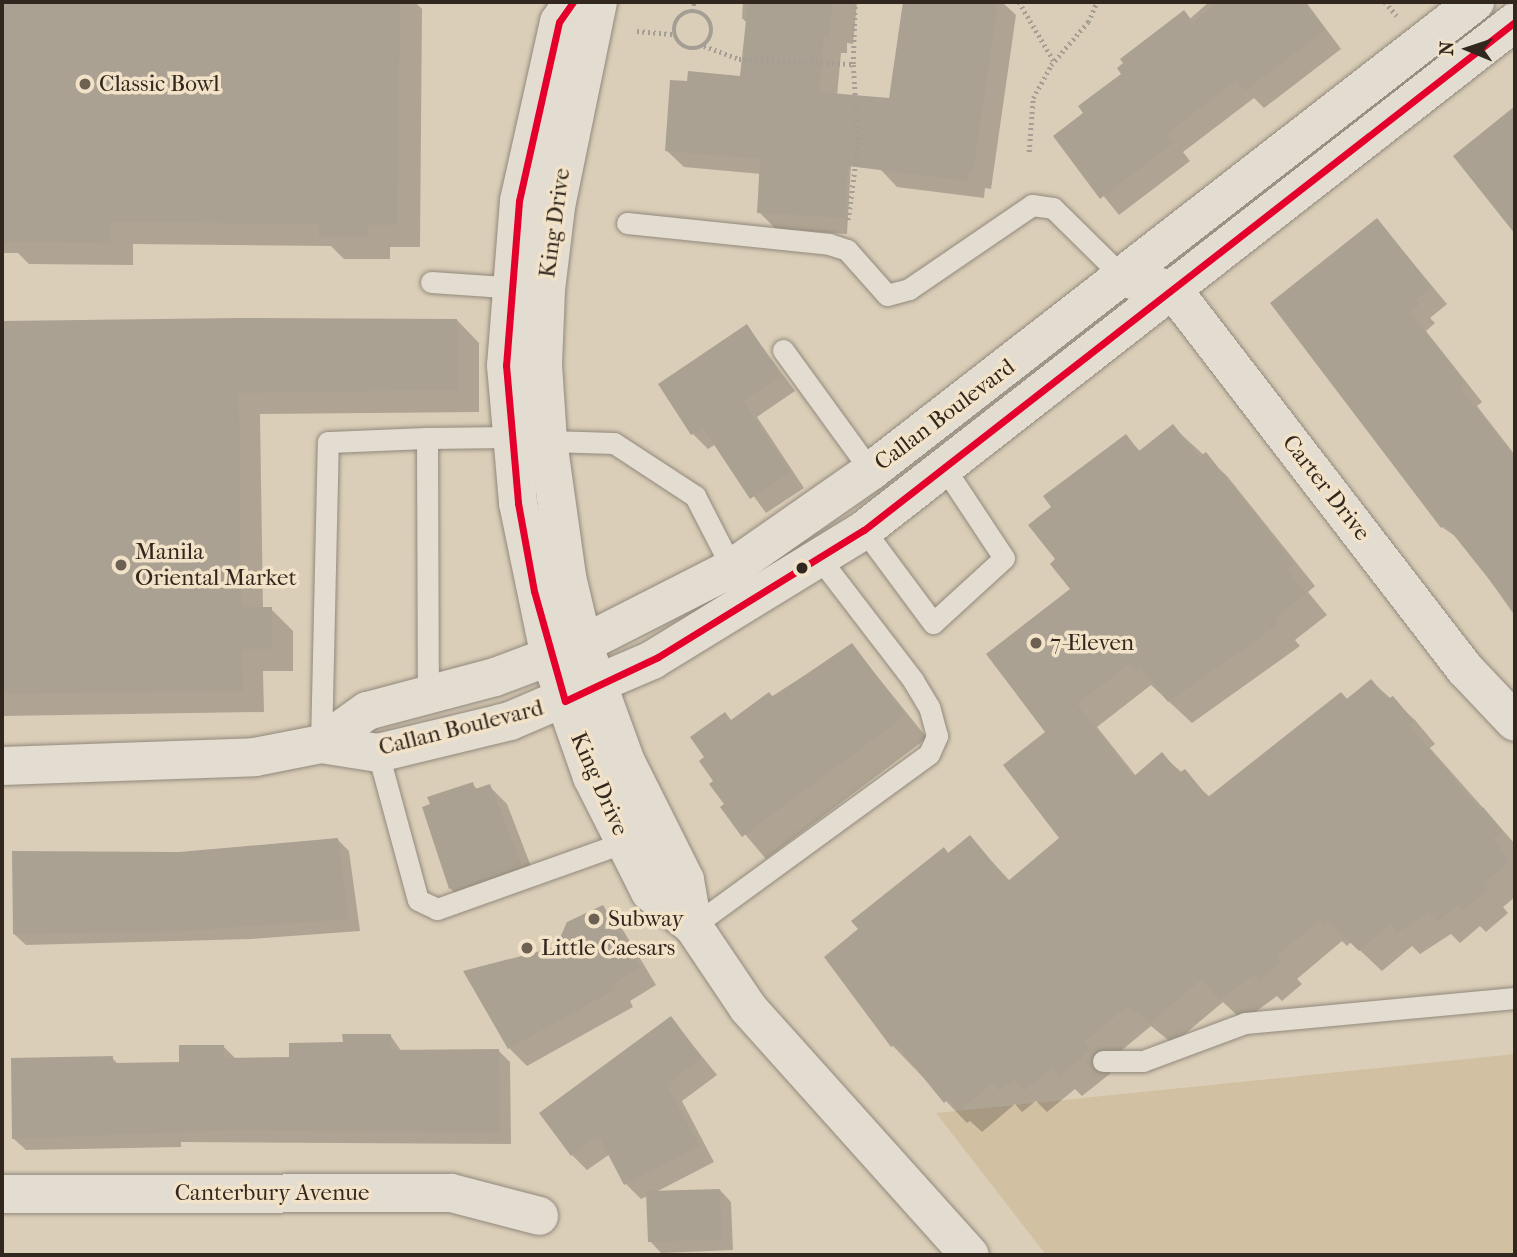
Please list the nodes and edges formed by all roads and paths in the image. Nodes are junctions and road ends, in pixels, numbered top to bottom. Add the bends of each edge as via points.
1 (573, 2) edge
2 (598, 2) edge
3 (694, 2) edge
4 (855, 2) edge
5 (1019, 2) edge
6 (1097, 2) edge
7 (1385, 2) edge
8 (1475, 2) edge
9 (692, 11) junction
10 (1397, 16) dead end
11 (1515, 22) edge
12 (637, 30) dead end
13 (674, 34) junction
14 (704, 46) junction
15 (1054, 62) junction
16 (853, 64) junction
17 (1030, 152) dead end
18 (627, 223) dead end
19 (839, 247) junction
20 (1124, 278) junction
21 (431, 282) dead end
22 (528, 289) junction
23 (1173, 290) junction
24 (783, 350) dead end
25 (511, 437) junction
26 (426, 438) junction
27 (548, 441) junction
28 (946, 469) junction
29 (871, 471) junction
30 (864, 530) junction
31 (820, 559) junction
32 (732, 568) junction
33 (567, 650) junction
34 (581, 694) junction
35 (428, 695) junction
36 (1515, 722) edge
37 (321, 744) junction
38 (378, 753) junction
39 (2, 766) edge
40 (625, 842) junction
41 (693, 926) junction
42 (1515, 998) edge
43 (1103, 1061) dead end
44 (2, 1194) edge
45 (539, 1216) dead end
46 (970, 1255) edge

1 - 22 street, King Drive via 559,22 534,121
2 - 22 street, King Drive via 556,207
3 - 9 path
4 - 16 path
5 - 15 path
6 - 15 path via 1088,22
7 - 10 path
8 - 20 street, Callan Boulevard
9 - 13 path via 675,23
9 - 14 path via 710,21 710,39
11 - 23 street, Callan Boulevard
12 - 13 path
13 - 14 path via 686,48
14 - 16 path via 739,59
15 - 17 path via 1032,99
16 - 19 path via 858,117 855,190 850,191 849,216
18 - 19 lane
19 - 20 lane via 847,250 887,295 909,289 1032,205 1053,208
20 - 23 street
20 - 29 street, Callan Boulevard
21 - 22 lane
22 - 25 street, King Drive via 506,365
22 - 27 street, King Drive via 543,365
23 - 28 street, Callan Boulevard
23 - 36 street, Carter Drive via 1466,670
24 - 29 lane
25 - 26 lane
25 - 33 street, King Drive via 531,579
26 - 35 lane
26 - 37 lane via 328,442
27 - 32 lane via 614,443 695,496
27 - 33 street, King Drive via 567,578
28 - 30 street, Callan Boulevard
28 - 30 lane via 1004,558 933,623
29 - 32 street, Callan Boulevard
30 - 31 street, Callan Boulevard
31 - 34 street, Callan Boulevard via 652,660
31 - 41 lane via 913,680 929,707 937,736 929,754
32 - 33 street, Callan Boulevard
33 - 34 street, King Drive
33 - 35 street, Callan Boulevard
34 - 38 street, Callan Boulevard via 510,720
34 - 40 street, King Drive via 592,777
34 - 41 street, King Drive via 626,762 685,880
35 - 37 street, Callan Boulevard via 366,711
37 - 38 street, Callan Boulevard
37 - 39 street, Callan Boulevard via 255,757
38 - 40 lane via 418,900 437,909
40 - 41 street, King Drive via 650,892
41 - 46 street, King Drive via 748,1008
42 - 43 lane via 1245,1023 1143,1061
44 - 45 street, Canterbury Avenue via 451,1193

